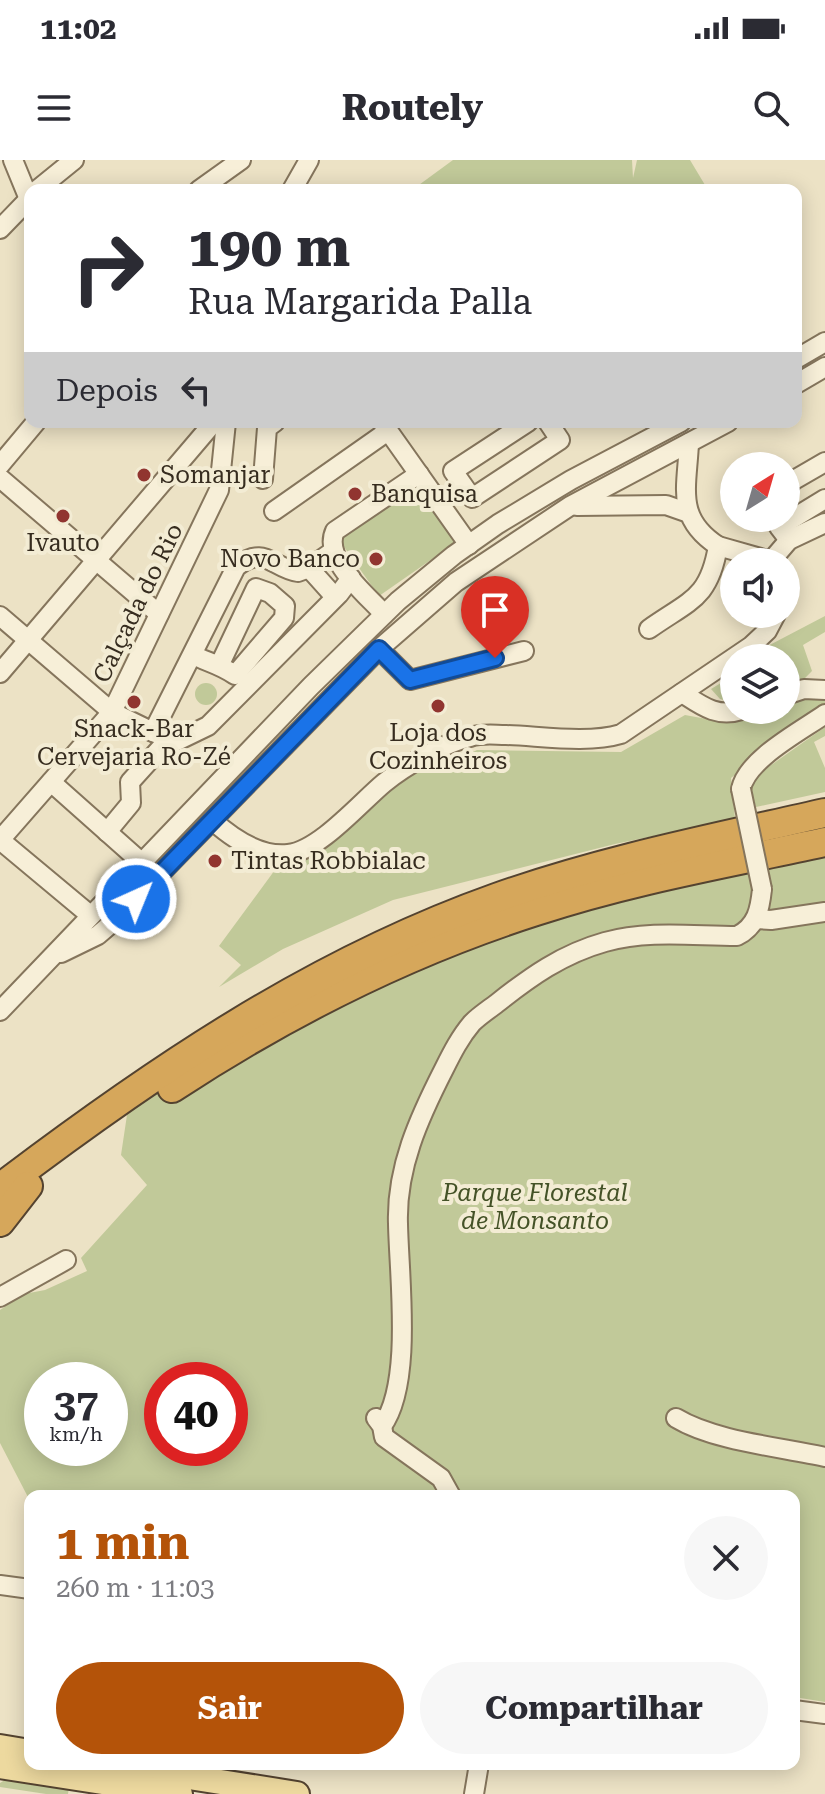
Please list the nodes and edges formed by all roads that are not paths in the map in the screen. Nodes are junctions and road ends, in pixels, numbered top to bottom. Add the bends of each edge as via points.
1 (13, 160) edge
2 (74, 160) edge
3 (225, 160) edge
4 (241, 160) edge
5 (309, 160) edge
6 (26, 184) edge
7 (46, 184) edge
8 (188, 184) edge
9 (207, 184) edge
10 (295, 184) edge
11 (24, 204) edge
12 (0, 229) edge
13 (825, 342) edge
14 (802, 355) edge
15 (825, 367) edge
16 (802, 380) edge
17 (31, 428) edge
18 (209, 428) edge
19 (225, 428) edge
20 (267, 428) edge
21 (382, 428) edge
22 (386, 428) edge
23 (519, 428) edge
24 (552, 428) edge
25 (670, 428) edge
26 (717, 428) edge
27 (689, 443) junction
28 (825, 462) edge
29 (0, 465) edge
30 (419, 474) junction
31 (800, 477) edge
32 (0, 478) edge
33 (263, 479) dead end
34 (462, 485) junction
35 (825, 499) edge
36 (438, 501) junction
37 (570, 506) junction
38 (274, 511) dead end
39 (686, 512) junction
40 (800, 515) edge
41 (825, 523) edge
42 (800, 526) edge
43 (469, 545) junction
44 (718, 546) junction
45 (725, 548) edge
46 (332, 552) junction
47 (96, 560) junction
48 (309, 568) junction
49 (351, 578) junction
50 (335, 597) junction
51 (159, 614) junction
52 (384, 614) junction
53 (0, 616) edge
54 (770, 628) edge
55 (649, 629) dead end
56 (28, 640) junction
57 (379, 649) junction
58 (524, 651) dead end
59 (193, 655) junction
60 (220, 664) dead end
61 (0, 673) edge
62 (311, 686) junction
63 (800, 690) edge
64 (825, 690) edge
65 (682, 693) junction
66 (327, 701) junction
67 (112, 712) junction
68 (720, 713) edge
69 (825, 714) edge
70 (160, 736) junction
71 (51, 782) junction
72 (825, 813) edge
73 (212, 820) junction
74 (107, 832) junction
75 (0, 840) edge
76 (825, 842) edge
77 (141, 862) junction
78 (825, 912) edge
79 (90, 915) junction
80 (756, 919) junction
81 (405, 948) junction
82 (55, 955) junction
83 (0, 1011) edge
84 (11, 1183) edge
85 (0, 1207) edge
86 (0, 1222) edge
87 (66, 1260) dead end
88 (0, 1297) edge
89 (676, 1418) dead end
90 (825, 1457) edge
91 (448, 1490) edge
92 (0, 1585) edge
93 (24, 1588) edge
94 (800, 1711) edge
95 (825, 1714) edge
96 (0, 1747) edge
97 (24, 1751) edge
98 (0, 1766) edge
99 (24, 1770) edge
100 (26, 1770) edge
101 (145, 1770) edge
102 (478, 1770) edge
103 (180, 1794) edge
104 (297, 1794) edge
105 (474, 1794) edge

1 - 6 street
2 - 7 street
3 - 8 street
4 - 9 street
5 - 10 street
11 - 12 street
13 - 14 street
15 - 16 street
17 - 29 street
18 - 47 street
19 - 51 street, Calçada do Rio via 219,490
20 - 33 street
21 - 38 street
22 - 30 street
23 - 34 street via 453,471
24 - 34 street via 560,440 472,498
25 - 43 street via 571,480
26 - 27 street
27 - 37 street
27 - 39 street
28 - 31 street
30 - 36 street
30 - 46 street via 335,531
32 - 47 street
34 - 36 street
35 - 40 street
36 - 43 street
37 - 39 street via 666,505
37 - 57 street via 456,582
39 - 44 street
41 - 42 street
43 - 52 street
44 - 45 street
44 - 55 street via 714,570 701,593
46 - 48 street
46 - 49 street
47 - 51 street
47 - 56 street
48 - 50 street
48 - 59 street via 291,571 261,556 244,560 230,575
49 - 50 street
49 - 52 street
50 - 70 street via 208,726 186,739
51 - 67 street, Calçada do Rio
52 - 62 street
53 - 56 street
54 - 65 street
56 - 61 street
56 - 67 street
57 - 58 street via 410,680
57 - 66 street
59 - 60 street
59 - 70 street
62 - 66 street
62 - 77 street
63 - 64 street
65 - 68 street
65 - 73 street via 612,737 480,735 459,740 388,780 311,845 289,854 250,847
66 - 73 street
67 - 70 street
67 - 71 street, Calçada do Rio
69 - 80 street, bridge via 754,765 743,780 762,889
70 - 74 street via 130,782 131,803
71 - 74 street
71 - 75 street, Calçada do Rio
72 - 81 highway via 583,870 494,898
73 - 82 street via 98,935
74 - 77 street
75 - 79 street
76 - 81 highway via 579,898 431,948
77 - 79 street
78 - 80 street
79 - 82 street
80 - 91 street via 737,936 636,936 571,953 520,983 465,1032 423,1110 404,1162 397,1220 400,1375 395,1401 378,1421 384,1437 427,1465
81 - 84 highway via 332,969 240,1020 108,1109
82 - 83 street
84 - 85 highway
84 - 86 highway
87 - 88 street
89 - 90 street via 709,1432
92 - 93 street
94 - 95 street
96 - 97 main road
98 - 99 main road
100 - 103 main road
101 - 104 main road
102 - 105 street

